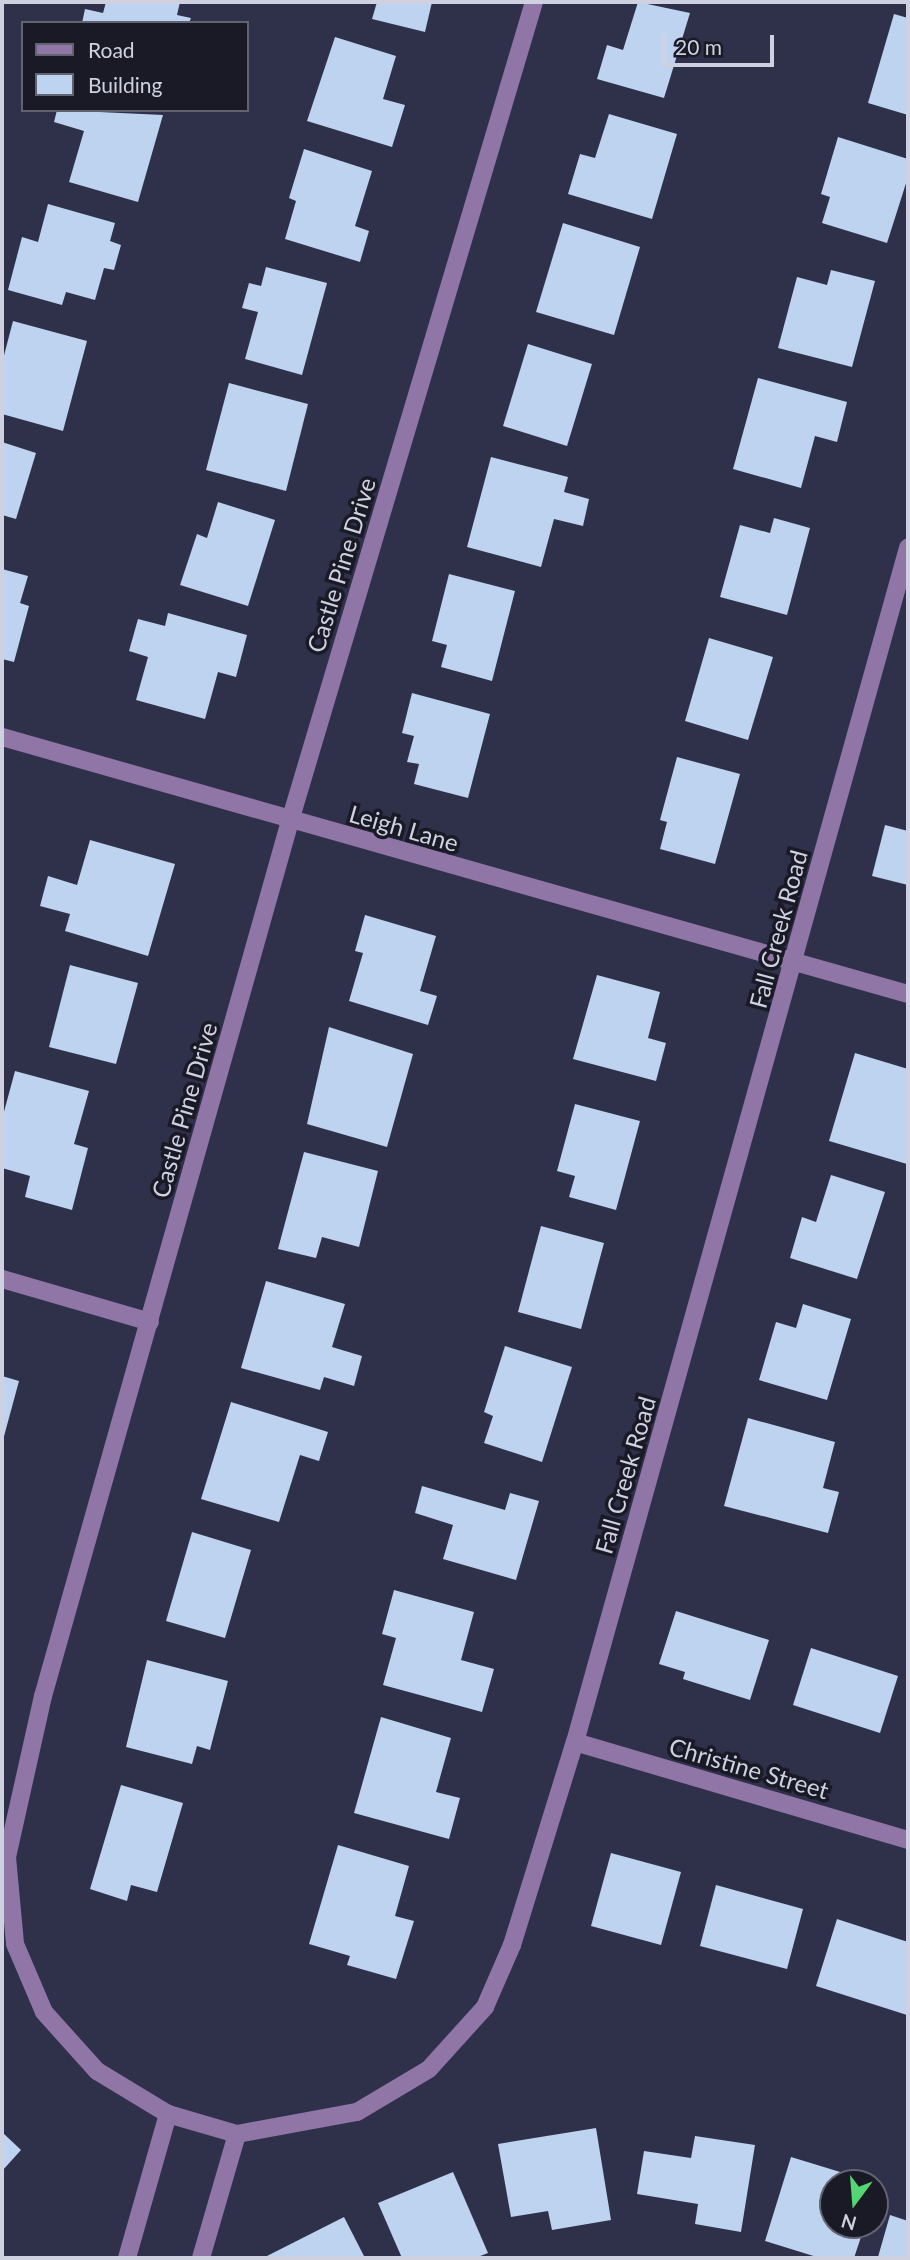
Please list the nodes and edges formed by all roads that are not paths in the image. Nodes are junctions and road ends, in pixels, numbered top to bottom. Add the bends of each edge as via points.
1 (534, 2) edge
2 (908, 548) edge
3 (2, 737) edge
4 (290, 821) junction
5 (795, 960) junction
6 (908, 994) edge
7 (2, 1279) edge
8 (150, 1322) junction
9 (575, 1742) junction
10 (908, 1840) edge
11 (168, 2113) junction
12 (237, 2134) junction
13 (127, 2258) edge
14 (201, 2258) edge

1 - 4 street, Castle Pine Drive
2 - 5 street, Fall Creek Road
3 - 4 street, Leigh Lane
4 - 5 street, Leigh Lane
4 - 8 street, Castle Pine Drive
5 - 6 street, Leigh Lane
5 - 9 street, Fall Creek Road
7 - 8 street
8 - 11 street, Castle Pine Drive via 43,1696 7,1857 15,1944 44,2012 97,2071
9 - 10 street, Christine Street
9 - 12 street, Fall Creek Road via 512,1945 485,2007 429,2069 357,2112
11 - 12 street, Castle Pine Drive
11 - 13 street
12 - 14 street

